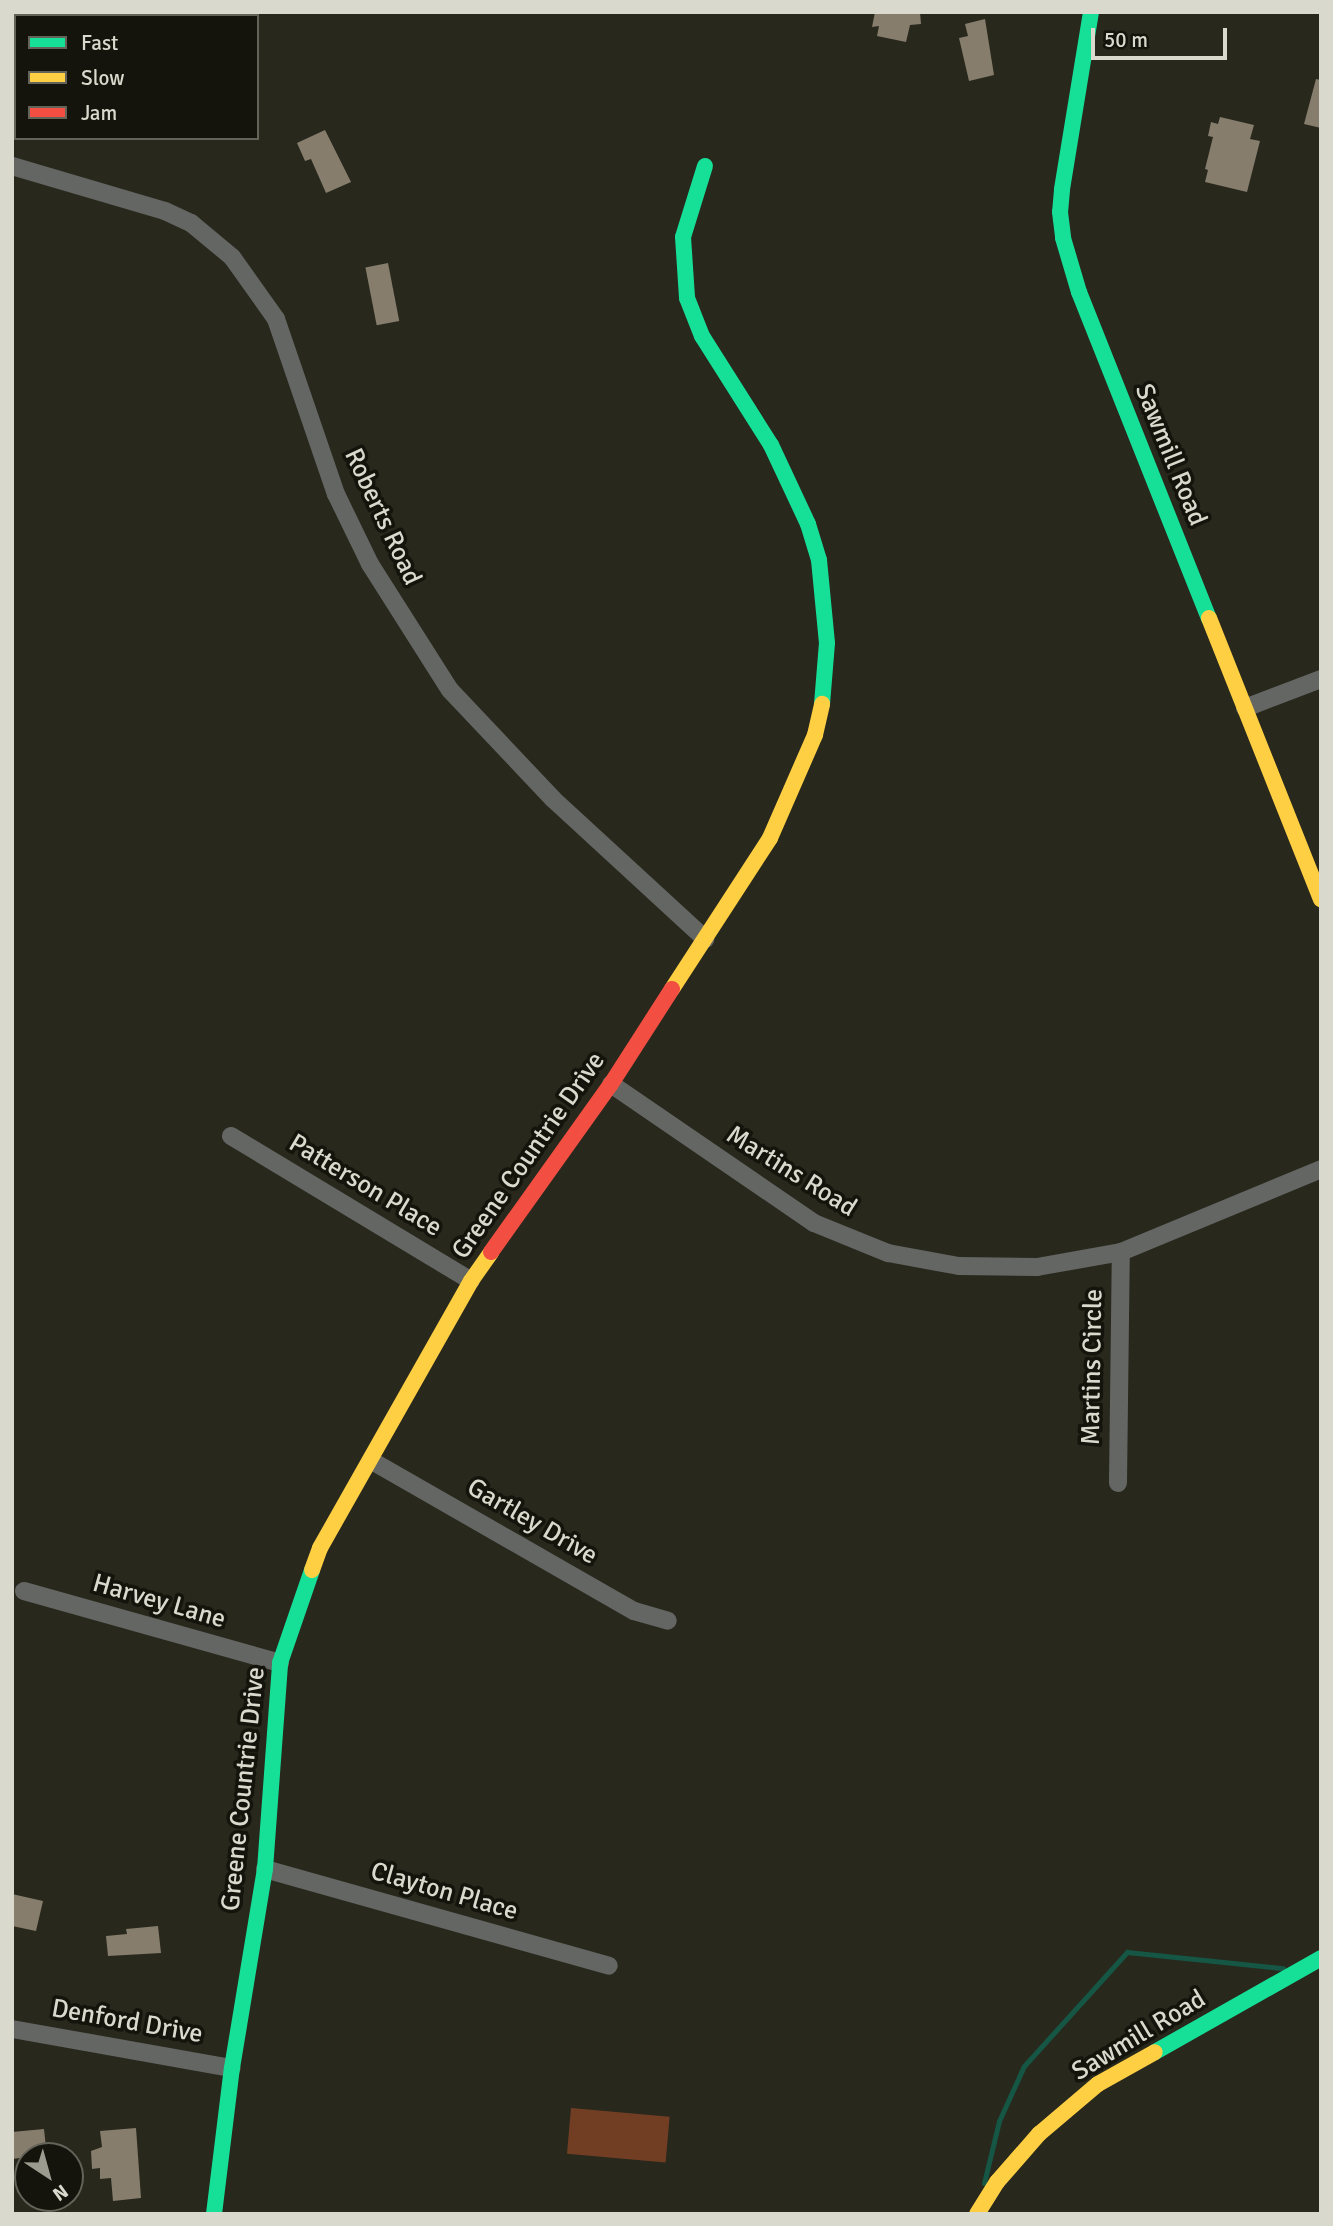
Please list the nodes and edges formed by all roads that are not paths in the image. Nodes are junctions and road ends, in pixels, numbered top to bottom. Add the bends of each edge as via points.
1 (1091, 12) edge
2 (12, 166) edge
3 (705, 166) dead end
4 (1321, 678) edge
5 (1245, 708) junction
6 (1321, 900) edge
7 (705, 939) junction
8 (611, 1084) junction
9 (231, 1136) dead end
10 (1321, 1169) edge
11 (1121, 1252) junction
12 (471, 1281) junction
13 (372, 1461) junction
14 (1118, 1483) dead end
15 (24, 1591) dead end
16 (668, 1621) dead end
17 (280, 1662) junction
18 (265, 1869) junction
19 (1321, 1958) edge
20 (609, 1966) dead end
21 (12, 2029) edge
22 (232, 2068) junction
23 (215, 2214) edge
24 (977, 2214) edge

1 - 5 street, Sawmill Road via 1062,190 1063,238 1079,292
2 - 7 street, Roberts Road via 164,211 191,223 232,257 276,319 337,494 370,564 450,690 553,799
3 - 7 street, Greene Countrie Drive via 683,237 687,298 702,336 776,455 808,524 819,560 827,643 823,697 803,768 770,838
4 - 5 street
5 - 6 street, Sawmill Road
7 - 8 street, Greene Countrie Drive
8 - 11 street, Martins Road via 814,1223 888,1253 992,1268 1037,1267
8 - 12 street, Greene Countrie Drive
9 - 12 street, Patterson Place
10 - 11 street, Martins Road
11 - 14 street, Martins Circle
12 - 13 street, Greene Countrie Drive
13 - 16 street, Gartley Drive via 634,1611
13 - 17 street, Greene Countrie Drive via 320,1548
15 - 17 street, Harvey Lane
17 - 18 street, Greene Countrie Drive
18 - 20 street, Clayton Place
18 - 22 street, Greene Countrie Drive
19 - 24 street, Sawmill Road via 1098,2084 1039,2134 997,2182
21 - 22 street, Denford Drive
22 - 23 street, Greene Countrie Drive

